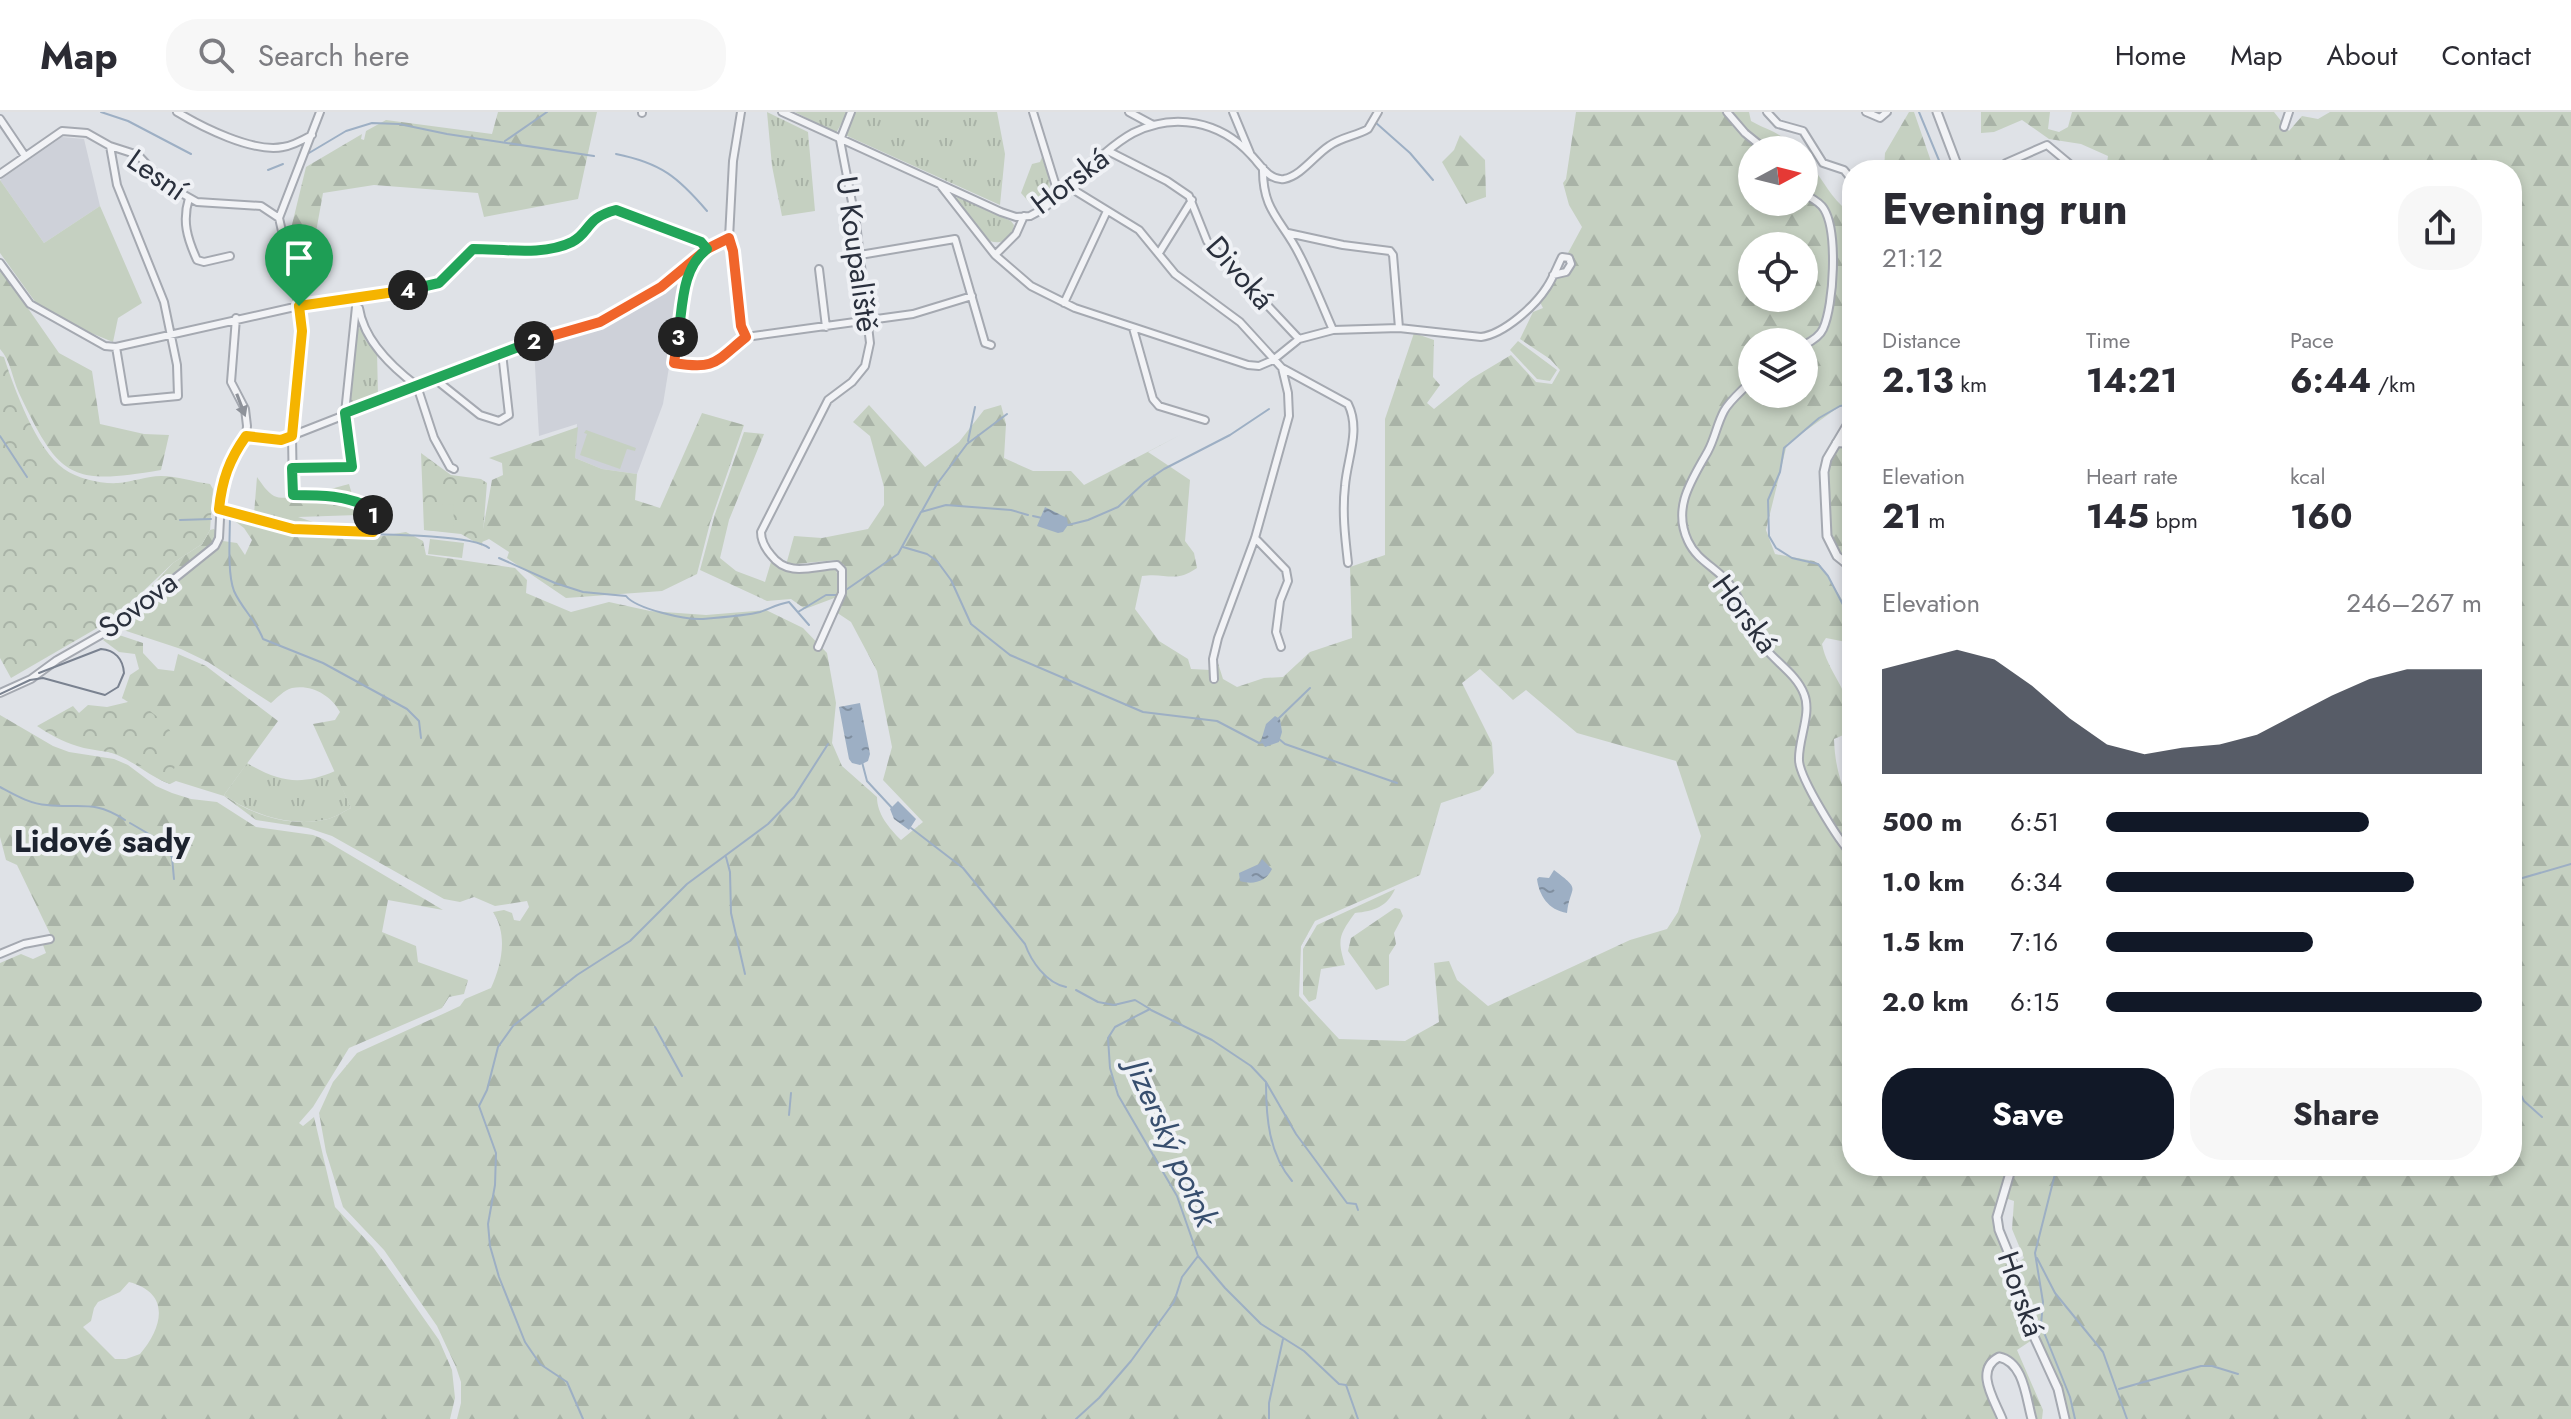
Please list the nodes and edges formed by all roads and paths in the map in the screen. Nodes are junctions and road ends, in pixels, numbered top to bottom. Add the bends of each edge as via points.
1 (177, 112) edge
2 (320, 112) edge
3 (741, 112) edge
4 (782, 112) edge
5 (851, 112) edge
6 (1033, 112) edge
7 (1129, 112) edge
8 (1233, 112) edge
9 (1378, 112) edge
10 (1727, 112) edge
11 (1767, 112) edge
12 (1866, 112) edge
13 (1887, 112) edge
14 (1937, 112) edge
15 (2289, 112) edge
16 (0, 119) edge
17 (1238, 123) junction
18 (1153, 125) junction
19 (2284, 127) dead end
20 (312, 135) junction
21 (1230, 136) junction
22 (1749, 136) edge
23 (840, 140) junction
24 (110, 146) junction
25 (1110, 152) junction
26 (1250, 153) junction
27 (25, 156) junction
28 (1955, 160) edge
29 (2013, 160) edge
30 (2065, 160) edge
31 (1263, 168) junction
32 (1842, 169) edge
33 (0, 174) edge
34 (941, 186) junction
35 (1069, 187) junction
36 (1059, 196) junction
37 (189, 198) junction
38 (1192, 200) junction
39 (1818, 205) edge
40 (1107, 211) junction
41 (1024, 216) junction
42 (279, 218) junction
43 (1288, 233) junction
44 (729, 238) junction
45 (707, 249) junction
46 (1159, 253) junction
47 (860, 255) junction
48 (995, 255) junction
49 (230, 256) dead end
50 (697, 257) junction
51 (0, 263) edge
52 (819, 269) dead end
53 (1553, 275) dead end
54 (972, 296) junction
55 (357, 297) junction
56 (1064, 303) junction
57 (299, 306) junction
58 (236, 318) junction
59 (869, 321) junction
60 (826, 327) junction
61 (1133, 328) junction
62 (1399, 328) junction
63 (1333, 330) junction
64 (172, 333) junction
65 (1818, 335) edge
66 (746, 337) junction
67 (1299, 339) junction
68 (991, 345) dead end
69 (116, 347) junction
70 (502, 353) junction
71 (1273, 360) junction
72 (1282, 368) junction
73 (435, 379) junction
74 (417, 386) junction
75 (1738, 395) edge
76 (345, 413) junction
77 (1205, 420) dead end
78 (1842, 433) edge
79 (246, 436) junction
80 (292, 436) junction
81 (1836, 443) junction
82 (1842, 443) edge
83 (292, 468) junction
84 (454, 469) dead end
85 (219, 509) junction
86 (1255, 538) junction
87 (1842, 560) edge
88 (1348, 563) dead end
89 (820, 643) dead end
90 (1281, 647) dead end
91 (1214, 679) dead end
92 (0, 693) edge
93 (1842, 841) edge
94 (50, 939) dead end
95 (0, 954) edge
96 (2009, 1176) edge
97 (2002, 1419) edge
98 (2032, 1419) edge
99 (2065, 1419) edge

1 - 20 street via 215,134 266,147 281,148
2 - 20 street
3 - 44 street
4 - 23 street, Horská
5 - 23 street
6 - 36 street
7 - 18 street
8 - 17 street
9 - 31 street via 1368,129 1331,144 1289,177 1275,178
10 - 22 street
11 - 32 street via 1778,124 1803,131 1823,163
12 - 13 street via 1880,118
14 - 28 street
15 - 19 street
16 - 27 street
17 - 21 street
17 - 26 street
18 - 21 street, Horská via 1199,123
18 - 25 street, Horská
20 - 42 street
21 - 26 street, Horská
23 - 34 street, Horská
23 - 47 street, U Koupaliště
24 - 27 street, Lesní via 87,133 62,131
24 - 37 street, Lesní via 138,155 165,184
24 - 64 street via 117,185
25 - 35 street, Horská
25 - 38 street, Divoká
26 - 31 street, Horská
27 - 33 street, Lesní
29 - 30 street via 2047,145
31 - 43 street via 1270,211
34 - 41 street, Horská via 1001,212
34 - 48 street
35 - 36 street, Horská
35 - 40 street
36 - 41 street, Horská
37 - 42 street, Lesní via 261,206
37 - 49 street via 184,214 197,260
38 - 46 street
38 - 67 street, Divoká via 1207,241
39 - 65 street via 1831,232 1832,268 1827,313
40 - 46 street via 1139,230
40 - 56 street
41 - 48 street via 1016,234
42 - 57 street
43 - 62 street via 1390,251
43 - 63 street
44 - 45 street
44 - 66 street
45 - 50 street
45 - 55 street via 701,242 616,210 591,220 576,241 553,249 473,249 439,283
46 - 71 street via 1181,279 1240,322
47 - 54 street via 955,239
47 - 59 street, U Koupaliště
48 - 56 street via 1031,286
50 - 66 street via 687,274 674,363 709,366
50 - 70 street via 661,287 600,322
51 - 69 street via 30,304 105,346
52 - 60 street
53 - 62 street via 1520,316 1493,336
54 - 59 street
54 - 68 street via 985,343
55 - 57 street
55 - 74 street via 360,320 376,347
55 - 76 street
56 - 61 street
57 - 58 street
57 - 80 street via 302,331
58 - 64 street
58 -> 79 street via 231,382 245,409
59 - 60 street
59 - 89 street, U Koupaliště via 865,366 828,400 761,532 779,565 794,570 837,565 842,570 843,591
60 - 66 street
61 - 71 street via 1248,365
61 - 77 street via 1153,399 1159,406
62 - 63 street
63 - 67 street
64 - 69 street
64 - 69 street via 178,396 125,401
67 - 71 street
70 - 73 street
70 - 73 street via 509,415 499,421 480,415
71 - 72 street
72 - 86 street via 1289,416
72 - 88 street via 1336,396 1353,414 1345,485
73 - 74 street
74 - 76 street
74 - 84 street via 434,438
75 - 93 street, Horská via 1725,409 1709,451 1688,484 1684,530 1698,558 1722,574 1766,649 1805,694 1802,775
76 - 80 street
76 - 83 street via 352,467
78 - 81 street
79 - 80 street
79 - 85 street, Sovova via 222,480
80 - 83 street
81 - 82 street
81 - 87 street via 1824,472 1827,536
83 - 85 street via 293,495 357,501 372,509 373,532 293,529
85 - 92 street, Sovova via 219,538 212,551 113,628
86 - 90 street via 1286,570 1276,632
86 - 91 street via 1218,638
94 - 95 street
96 - 99 street, Horská via 1997,1217 1999,1230 2013,1264 2021,1308 2058,1389
97 - 98 street, Horská via 1986,1380 1986,1369 1999,1357 2014,1363

